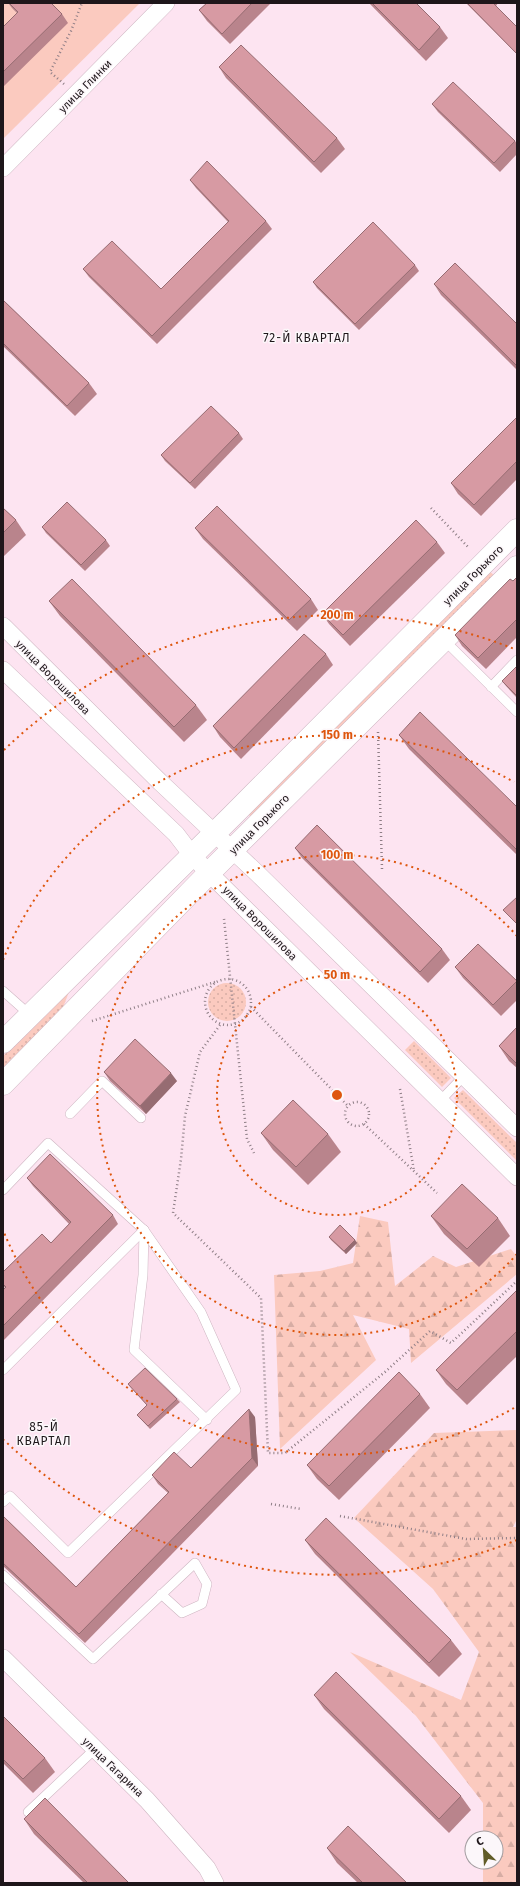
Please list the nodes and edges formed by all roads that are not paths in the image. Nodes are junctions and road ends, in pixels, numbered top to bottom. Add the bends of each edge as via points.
1 (166, 3) edge
2 (3, 168) edge
3 (517, 530) edge
4 (517, 567) edge
5 (3, 626) edge
6 (444, 640) junction
7 (517, 660) edge
8 (3, 670) edge
9 (491, 686) junction
10 (517, 712) edge
11 (215, 833) junction
12 (233, 850) junction
13 (192, 855) junction
14 (210, 873) junction
15 (3, 992) edge
16 (30, 1015) junction
17 (3, 1042) edge
18 (110, 1072) edge
19 (464, 1076) junction
20 (102, 1081) junction
21 (3, 1084) edge
22 (440, 1102) junction
23 (70, 1114) dead end
24 (141, 1118) edge
25 (517, 1128) edge
26 (517, 1177) edge
27 (3, 1190) edge
28 (144, 1230) junction
29 (3, 1370) edge
30 (207, 1420) junction
31 (3, 1502) edge
32 (3, 1575) edge
33 (161, 1594) junction
34 (3, 1658) edge
35 (95, 1749) junction
36 (28, 1812) dead end
37 (215, 1883) edge

1 - 2 street, улица Глинки
3 - 11 main road, улица Горького
4 - 6 main road, улица Горького
5 - 11 street, улица Ворошилова
6 - 9 lane
6 - 12 main road, улица Горького
7 - 9 lane
8 - 13 street, улица Ворошилова via 176,834
9 - 10 lane
11 - 12 street, улица Ворошилова
11 - 13 main road, улица Горького
12 - 14 main road, улица Горького
12 - 19 street, улица Ворошилова
13 - 14 street, улица Ворошилова
13 - 16 main road, улица Горького
14 - 21 main road, улица Горького
14 - 22 street, улица Ворошилова
15 - 16 lane
16 - 17 main road, улица Горького
18 - 20 lane
19 - 22 lane
19 - 25 street, улица Ворошилова
20 - 23 lane
20 - 24 lane
22 - 26 street, улица Ворошилова
27 - 28 lane via 48,1143
28 - 29 lane
28 - 30 lane via 134,1350
28 - 30 lane via 201,1312 236,1390
30 - 31 lane via 68,1553 10,1496
32 - 33 lane via 93,1659
33 - 33 lane via 195,1563 207,1584 202,1604 182,1613
34 - 35 street, улица Гагарина
35 - 36 lane
35 - 37 street, улица Гагарина via 147,1800 207,1868

